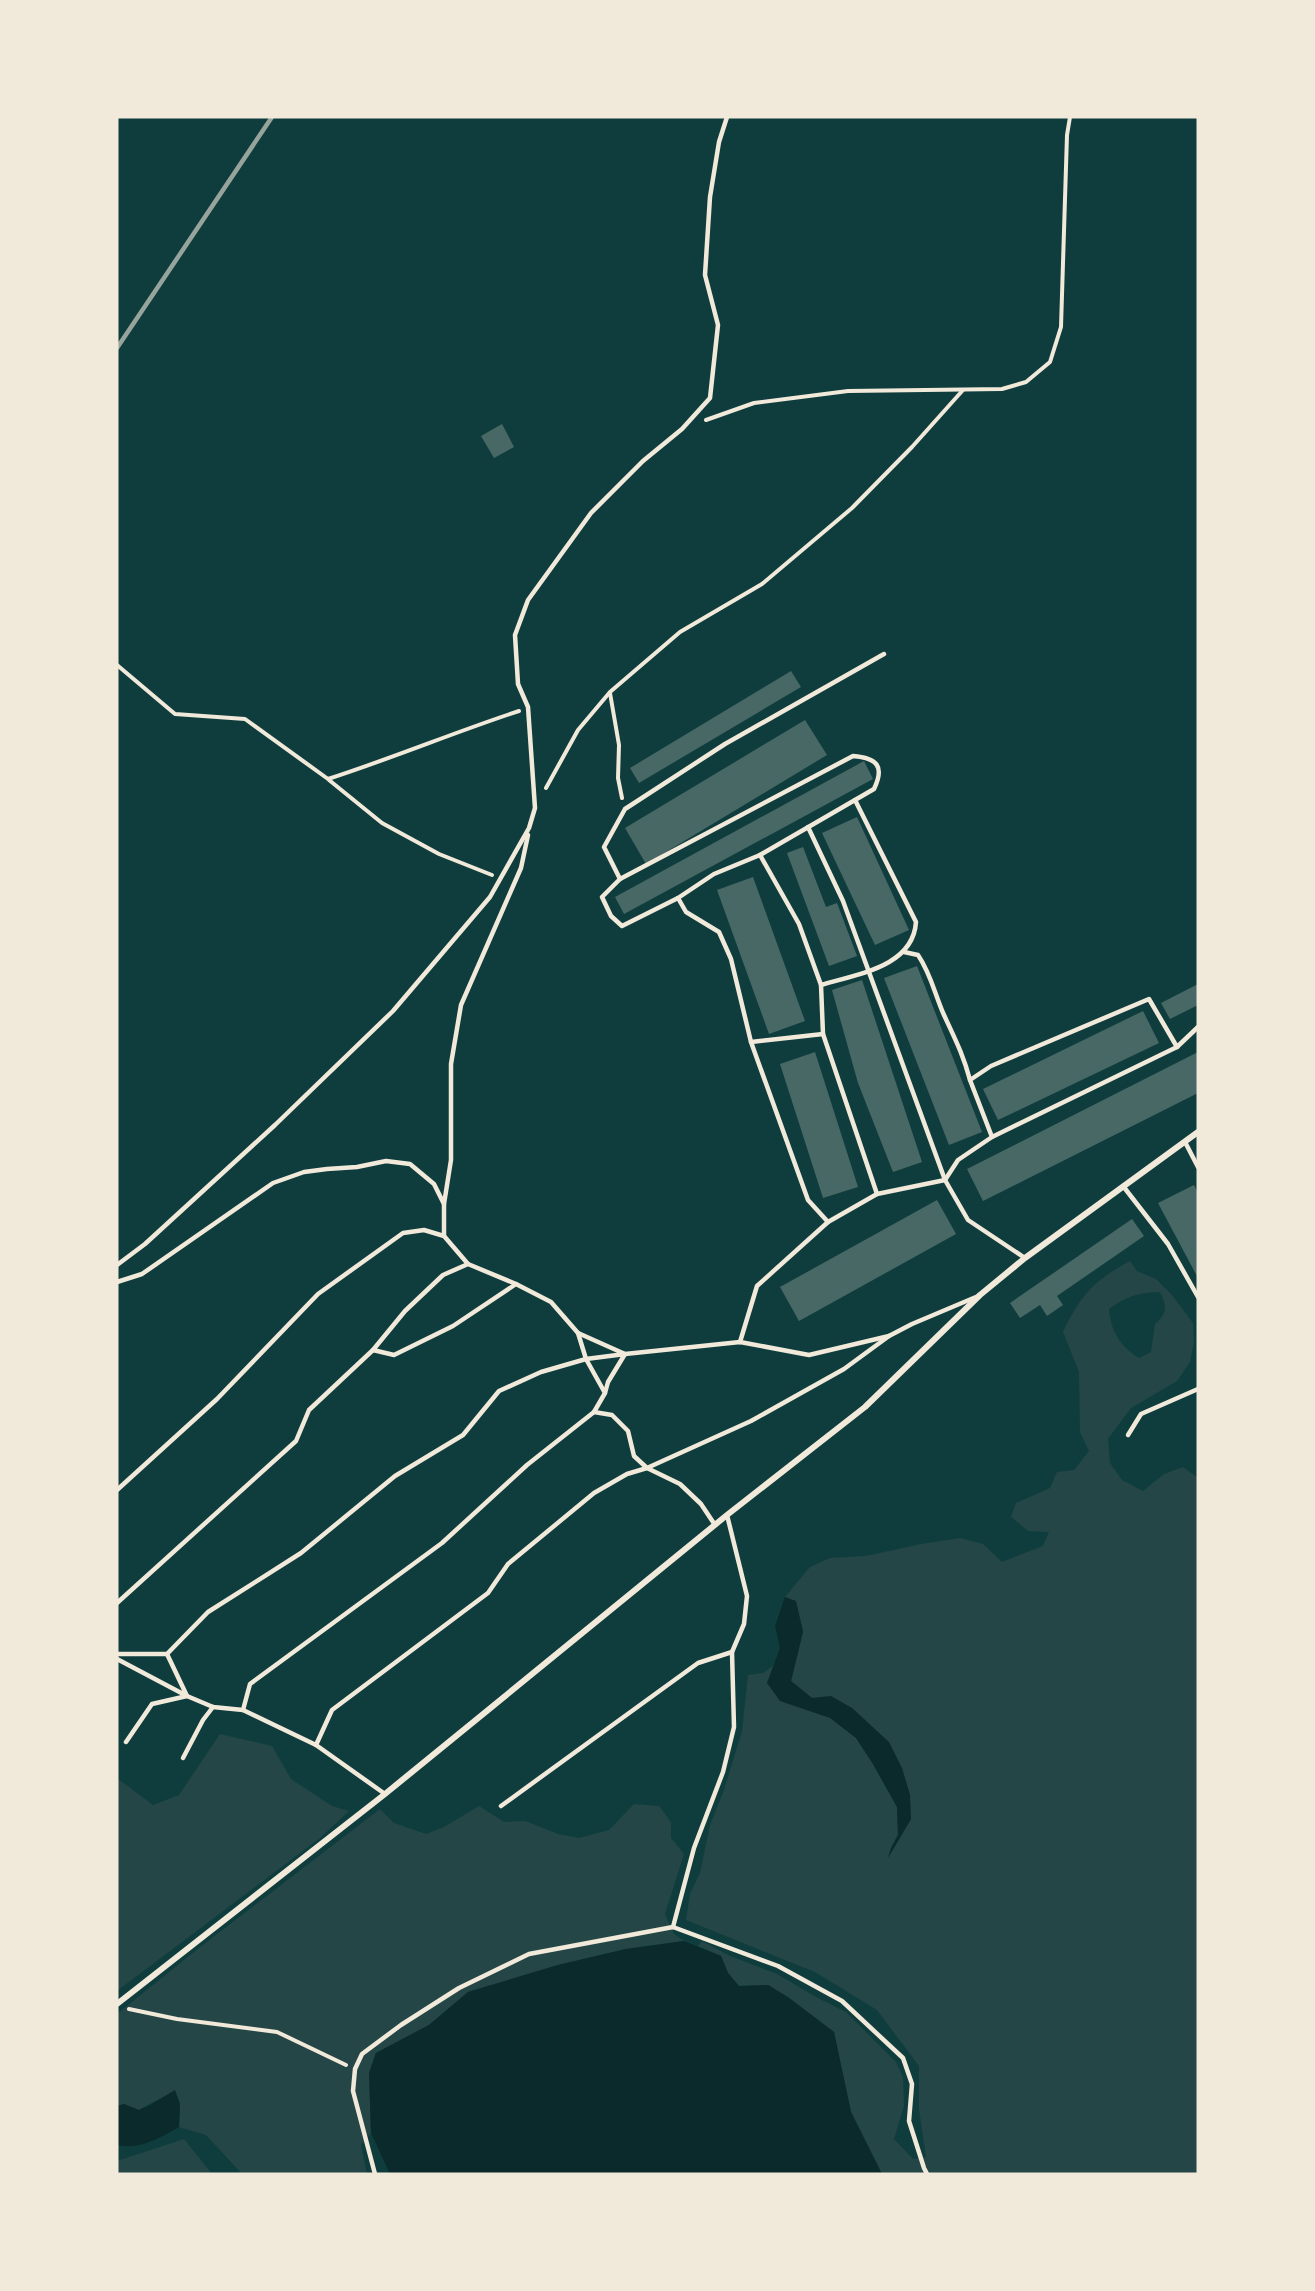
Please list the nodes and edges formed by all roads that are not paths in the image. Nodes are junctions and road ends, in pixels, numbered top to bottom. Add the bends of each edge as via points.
1 (727, 117) edge
2 (884, 654) dead end
3 (855, 800) junction
4 (808, 827) junction
5 (529, 828) junction
6 (760, 855) junction
7 (620, 879) junction
8 (678, 898) junction
9 (904, 952) junction
10 (869, 970) junction
11 (821, 985) junction
12 (1198, 1027) edge
13 (823, 1034) junction
14 (751, 1042) junction
15 (1177, 1047) junction
16 (970, 1080) junction
17 (1198, 1132) edge
18 (992, 1137) junction
19 (1185, 1142) junction
20 (1198, 1167) edge
21 (945, 1180) junction
22 (1123, 1186) junction
23 (877, 1194) junction
24 (444, 1204) junction
25 (828, 1222) junction
26 (444, 1236) junction
27 (1025, 1258) junction
28 (468, 1264) junction
29 (117, 1265) edge
30 (117, 1282) edge
31 (516, 1284) junction
32 (980, 1295) junction
33 (1198, 1297) edge
34 (578, 1334) junction
35 (889, 1336) junction
36 (740, 1342) junction
37 (373, 1350) junction
38 (625, 1354) junction
39 (586, 1359) junction
40 (1198, 1389) edge
41 (605, 1392) junction
42 (594, 1412) junction
43 (1128, 1435) dead end
44 (647, 1468) junction
45 (117, 1490) edge
46 (727, 1515) junction
47 (715, 1525) junction
48 (117, 1603) edge
49 (732, 1652) junction
50 (117, 1654) edge
51 (167, 1654) junction
52 (117, 1659) edge
53 (187, 1696) junction
54 (213, 1707) junction
55 (243, 1710) junction
56 (126, 1742) dead end
57 (315, 1745) junction
58 (183, 1758) dead end
59 (385, 1794) junction
60 (501, 1806) dead end
61 (673, 1927) junction
62 (117, 2004) edge
63 (375, 2174) edge
64 (927, 2174) edge

1 - 5 lane via 710,197 705,275 718,325 710,398 591,513 528,600 515,634 518,684 528,707 535,808
2 - 7 lane via 725,744 625,809 604,847
3 - 4 lane
3 - 7 lane via 874,789 880,776 878,766 868,757 853,756
3 - 9 lane via 916,922 915,935
4 - 6 lane
4 - 10 lane via 843,901
5 - 24 lane via 521,868 461,1005 451,1064 451,1160
5 - 29 lane via 490,897 393,1011 249,1149
6 - 8 lane via 714,874
6 - 11 lane via 799,924
7 - 8 lane via 603,897 611,916 622,926
8 - 14 lane via 686,912 719,932 731,959
9 - 10 lane
9 - 16 lane via 918,955 926,966
10 - 11 lane
10 - 21 lane
11 - 13 lane
12 - 15 lane
13 - 14 lane
13 - 23 lane
14 - 25 lane via 808,1200
15 - 16 lane via 1149,999 991,1066
15 - 18 lane
16 - 18 lane
17 - 19 street
18 - 21 lane via 958,1160
19 - 20 lane
19 - 22 street
21 - 23 lane
21 - 27 lane via 968,1220
22 - 27 street
22 - 33 lane via 1168,1244
23 - 25 lane
24 - 26 lane
24 - 30 lane via 434,1184 410,1164 386,1161 304,1172 273,1183 142,1274
25 - 36 lane via 757,1286
26 - 28 lane
26 - 45 lane via 424,1230 403,1233 318,1294 217,1399
27 - 32 street
28 - 31 lane
28 - 37 lane via 443,1275 405,1311
31 - 34 lane via 551,1302
31 - 37 lane via 453,1326 394,1355
32 - 35 lane
32 - 46 street via 865,1407
34 - 38 lane
34 - 39 lane
35 - 36 lane via 809,1355
35 - 44 lane via 844,1369 751,1422
36 - 38 lane
37 - 48 lane via 309,1410 296,1441
38 - 39 lane
38 - 41 lane
39 - 41 lane
39 - 51 lane via 541,1372 499,1391 463,1435 395,1476 301,1553 208,1612
40 - 43 lane via 1141,1414
41 - 42 lane
42 - 44 lane via 612,1415 628,1431 634,1456
42 - 55 lane via 526,1465 442,1543 250,1684
44 - 47 lane via 680,1484
44 - 57 lane via 627,1474 594,1493 508,1564 488,1593 332,1710
46 - 47 street
46 - 49 lane via 747,1596 744,1624
47 - 59 street
49 - 60 lane via 698,1664
49 - 61 lane via 734,1727
50 - 51 lane
51 - 53 lane
52 - 53 lane
53 - 54 lane
53 - 56 lane via 152,1704
54 - 55 lane
54 - 58 lane
55 - 57 lane
57 - 59 lane
59 - 62 street
61 - 63 lane via 530,1954 459,1988 362,2054 355,2069 353,2091
61 - 64 lane via 778,1966 842,2001 897,2052 912,2085 909,2121

